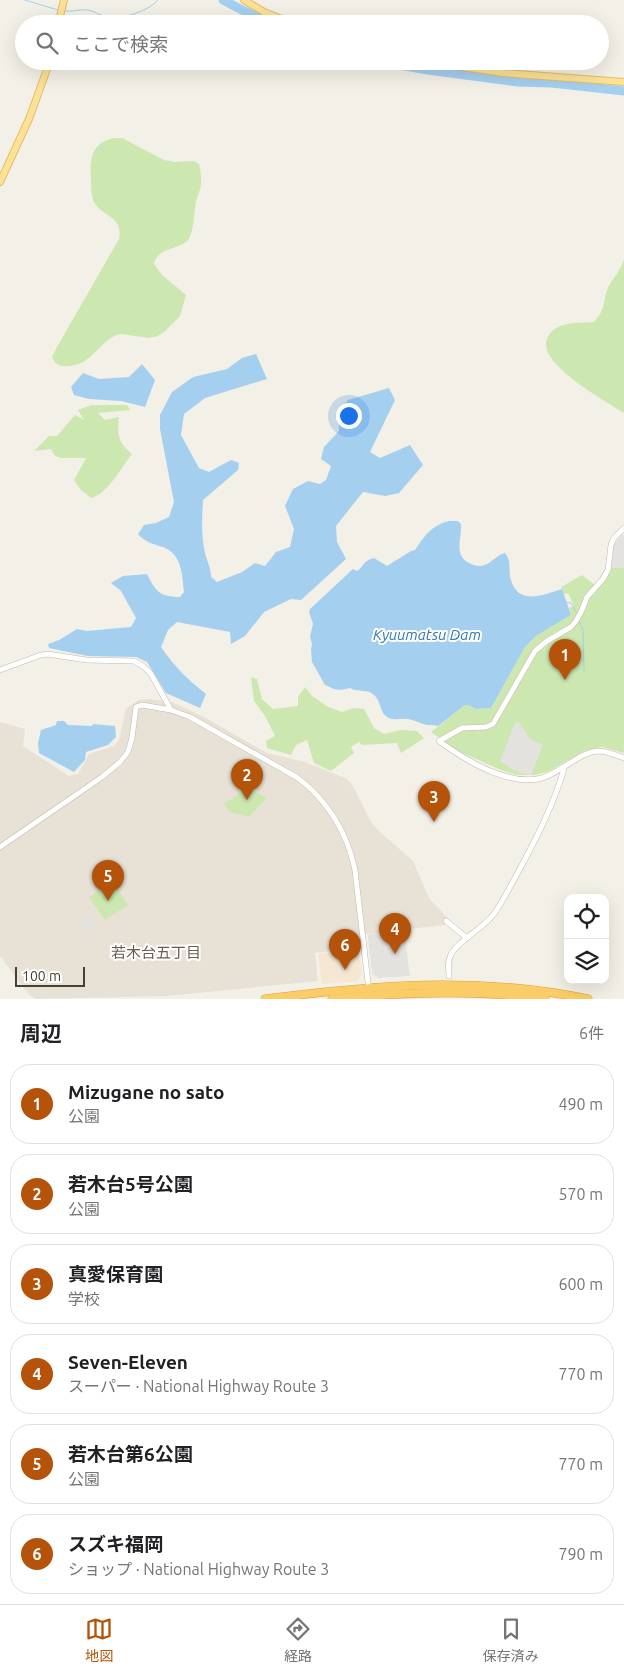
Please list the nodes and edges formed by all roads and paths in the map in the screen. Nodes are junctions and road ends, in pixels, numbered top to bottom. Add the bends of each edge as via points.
1 (64, 0) edge
2 (244, 0) edge
3 (60, 15) edge
4 (272, 15) edge
5 (47, 70) edge
6 (483, 70) edge
7 (624, 82) edge
8 (0, 182) edge
9 (624, 528) edge
10 (0, 670) edge
11 (171, 710) junction
12 (624, 758) edge
13 (564, 768) junction
14 (0, 847) edge
15 (446, 921) dead end
16 (467, 938) junction
17 (449, 976) dead end
18 (370, 994) edge
19 (265, 999) edge
20 (332, 999) edge
21 (545, 999) edge
22 (588, 999) edge

1 - 3 main road
2 - 4 main road
5 - 8 main road
6 - 7 main road
9 - 13 street via 611,545 608,570 587,597 576,621 535,651 493,724 462,728 439,741 469,760 518,779 540,778
10 - 11 street via 48,654 86,660 134,661 151,674
11 - 14 street via 142,704 136,707 128,752 120,762
11 - 18 street via 190,717 278,766 310,787 329,808 352,853
12 - 13 street via 597,751
13 - 16 street via 541,828 502,902 486,923
15 - 16 street
16 - 17 street via 450,956
18 - 19 highway
18 - 20 highway
18 - 21 highway via 477,992
18 - 22 highway via 409,984 484,986

